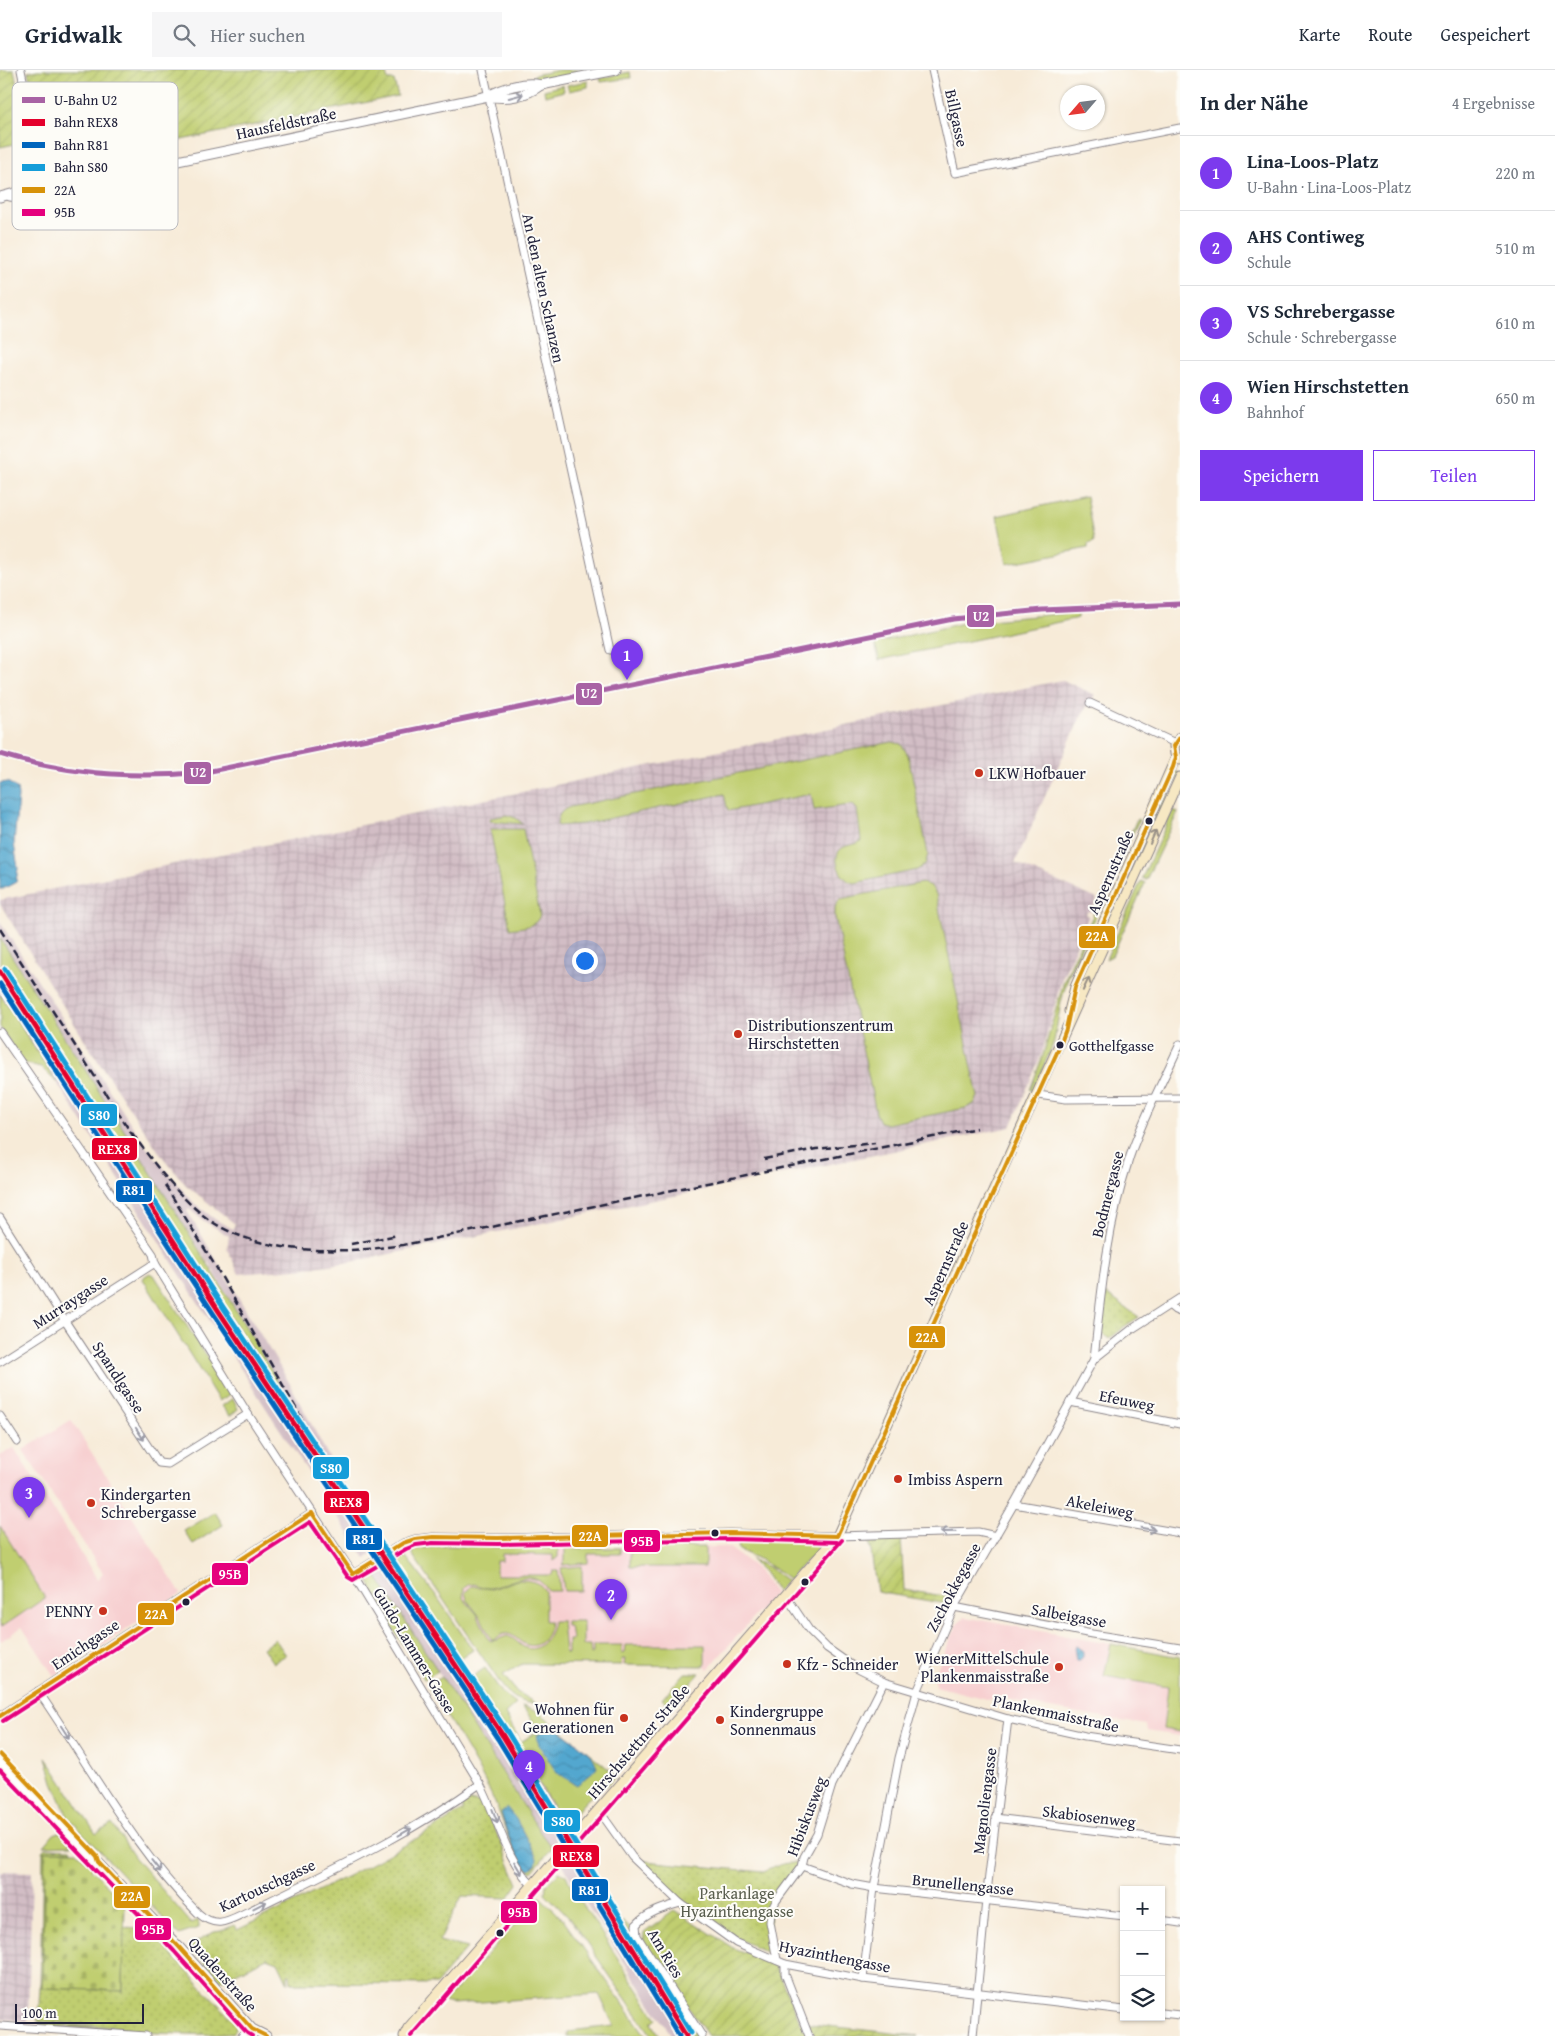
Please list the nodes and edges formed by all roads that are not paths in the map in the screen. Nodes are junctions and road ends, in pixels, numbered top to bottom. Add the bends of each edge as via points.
1 (483, 70) edge
2 (616, 70) edge
3 (932, 70) edge
4 (488, 96) junction
5 (1180, 128) edge
6 (178, 161) edge
7 (610, 650) dead end
8 (1090, 703) dead end
9 (1177, 740) edge
10 (1178, 758) edge
11 (1180, 777) edge
12 (1066, 1029) junction
13 (0, 1032) edge
14 (1180, 1044) edge
15 (1038, 1096) junction
16 (1156, 1098) junction
17 (1180, 1098) edge
18 (0, 1218) edge
19 (155, 1263) junction
20 (1180, 1298) edge
21 (1170, 1305) junction
22 (1180, 1312) edge
23 (65, 1321) junction
24 (1094, 1359) junction
25 (0, 1362) edge
26 (1070, 1402) junction
27 (248, 1414) junction
28 (0, 1416) edge
29 (1180, 1424) edge
30 (17, 1442) dead end
31 (1014, 1504) junction
32 (312, 1513) junction
33 (1180, 1534) edge
34 (837, 1536) junction
35 (996, 1536) junction
36 (353, 1574) junction
37 (786, 1596) junction
38 (954, 1607) junction
39 (1180, 1648) edge
40 (884, 1682) junction
41 (38, 1691) junction
42 (917, 1692) junction
43 (0, 1716) edge
44 (1008, 1719) junction
45 (1180, 1750) edge
46 (0, 1754) edge
47 (0, 1762) edge
48 (480, 1784) junction
49 (598, 1809) junction
50 (995, 1818) junction
51 (1180, 1841) edge
52 (99, 1862) junction
53 (802, 1866) junction
54 (532, 1885) junction
55 (874, 1888) junction
56 (986, 1900) junction
57 (680, 1903) junction
58 (1120, 1916) edge
59 (1165, 1920) edge
60 (1180, 1922) edge
61 (777, 1960) junction
62 (785, 1964) junction
63 (863, 1979) junction
64 (978, 1991) junction
65 (1120, 2009) edge
66 (1165, 2013) edge
67 (1180, 2015) edge
68 (0, 2026) edge
69 (252, 2029) junction
70 (146, 2036) edge
71 (242, 2036) edge
72 (266, 2036) edge
73 (404, 2036) edge
74 (702, 2036) edge
75 (809, 2036) edge
76 (973, 2036) edge

1 - 4 street, An den alten Schanzen
2 - 4 street, Hausfeldstraße via 541,85 533,83 507,88
3 - 5 street, Billgasse via 954,173
4 - 6 street, Hausfeldstraße
4 - 7 street, An den alten Schanzen
8 - 9 street
9 - 10 main road, Aspernstraße via 1174,750
10 - 12 main road, Aspernstraße via 1074,987
12 -> 11 main road, Aspernstraße
12 - 15 main road, Aspernstraße
13 - 19 street, Guido-Lammer-Gasse via 153,1254
14 - 16 street, Bodmergasse
15 - 16 street via 1066,1099
15 - 34 main road, Aspernstraße
16 - 17 street
16 - 24 street, Bodmergasse via 1129,1157 1111,1227
18 - 23 street, Spandlgasse
19 - 23 street, Murraygasse
19 - 27 street, Guido-Lammer-Gasse
20 - 21 street, Zschokkegasse
21 - 22 street
21 - 24 street, Zschokkegasse
23 - 25 street, Murraygasse
23 -> 27 street, Spandlgasse via 159,1463 168,1464
24 - 26 street, Zschokkegasse
26 - 29 street, Efeuweg
26 - 31 street, Zschokkegasse
27 - 32 street, Guido-Lammer-Gasse
28 - 30 street
31 -> 33 street, Akeleiweg
31 - 35 street, Zschokkegasse
32 - 36 street, Guido-Lammer-Gasse
32 - 41 street, Emichgasse
35 -> 34 street via 978,1532
34 - 36 street via 730,1533 520,1538 433,1536 403,1543
34 - 37 main road, Hirschstettner Straße
35 - 38 street, Zschokkegasse
36 - 48 street, Guido-Lammer-Gasse
37 - 40 street, Plankenmaisstraße via 809,1630 827,1648
37 - 49 main road, Hirschstettner Straße
38 - 39 street, Salbeigasse
38 - 42 street, Zschokkegasse
40 - 42 street, Plankenmaisstraße
40 - 53 street, Hibiskusweg via 832,1785 817,1834
41 - 43 street, Emichgasse
41 -> 48 street, Kartouschgasse via 154,1863 198,1913 215,1923 249,1911 403,1834
42 - 44 street, Plankenmaisstraße
42 - 55 street, Zschokkegasse via 893,1786
44 - 45 street, Plankenmaisstraße via 1085,1736
44 - 50 street, Magnoliengasse
46 - 52 street, Quadenstraße via 97,1856
47 - 52 street, Quadenstraße
48 -> 54 street, Guido-Lammer-Gasse via 510,1854 521,1874
49 - 54 main road, Hirschstettner Straße
49 - 57 street, Hyazinthengasse via 632,1858
50 - 51 street, Skabiosenweg
50 - 56 street, Magnoliengasse
52 - 69 street, Quadenstraße
53 - 55 street, Brunellengasse via 852,1884
53 - 61 street, Hibiskusweg via 771,1911
54 - 73 main road, Hirschstettner Straße
55 - 56 street, Brunellengasse
55 - 63 street, Zschokkegasse
56 - 58 street, Brunellengasse
56 - 64 street, Magnoliengasse
57 - 61 street, Hyazinthengasse via 736,1943
57 - 74 street, Am Ries via 643,1917 636,1925 637,1936
59 - 60 street
61 - 62 street, Hyazinthengasse
62 - 63 street, Hyazinthengasse
62 - 75 street via 785,1974
63 - 64 street, Hyazinthengasse
64 - 65 street, Hyazinthengasse
64 - 76 street, Magnoliengasse
66 - 67 street
68 - 70 street
69 - 71 street
69 - 72 street, Quadenstraße

